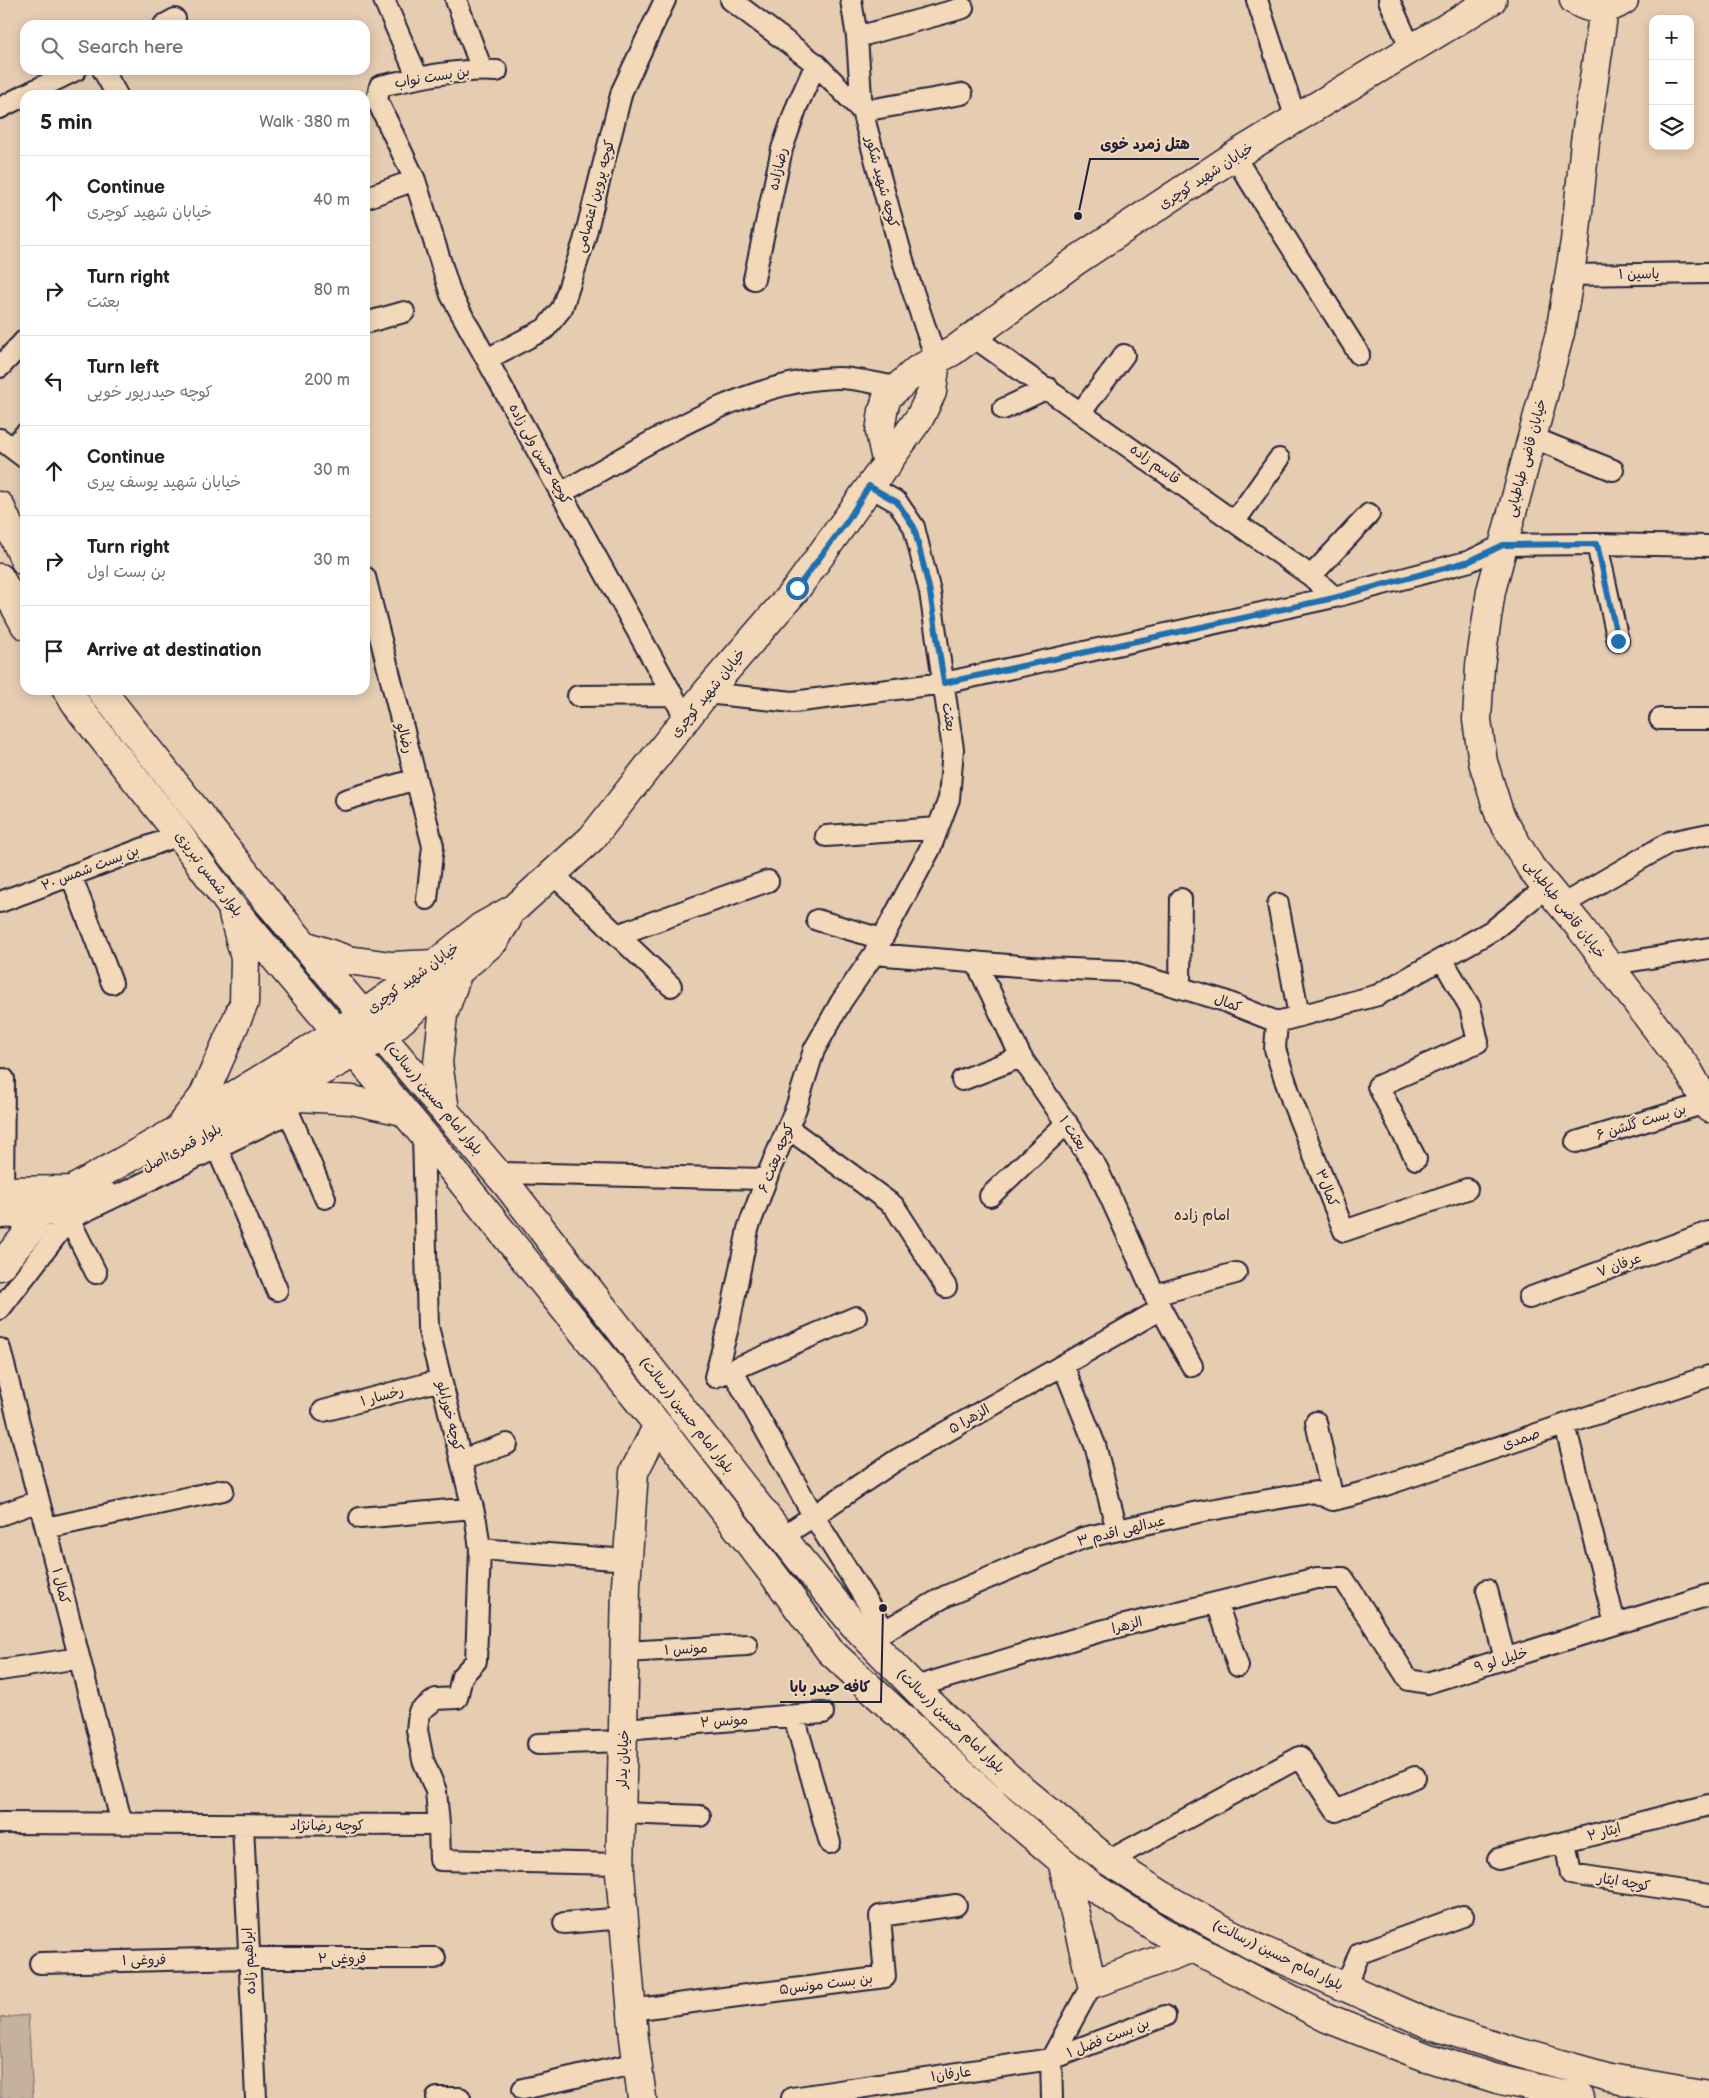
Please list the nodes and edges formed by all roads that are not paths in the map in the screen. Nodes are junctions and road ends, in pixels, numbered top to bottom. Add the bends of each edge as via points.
1 (384, 0) edge
2 (456, 0) edge
3 (665, 0) edge
4 (731, 0) edge
5 (850, 0) edge
6 (1257, 0) edge
7 (1389, 0) edge
8 (1574, 0) edge
9 (1495, 1) edge
10 (1614, 5) edge
11 (963, 8) dead end
12 (857, 37) junction
13 (1412, 49) junction
14 (816, 64) junction
15 (66, 75) edge
16 (106, 75) edge
17 (418, 78) junction
18 (35, 90) edge
19 (114, 90) edge
20 (962, 94) dead end
21 (20, 98) edge
22 (0, 108) edge
23 (862, 111) junction
24 (1296, 119) junction
25 (1234, 156) junction
26 (415, 180) junction
27 (370, 196) edge
28 (1709, 274) edge
29 (1569, 275) junction
30 (754, 279) dead end
31 (404, 312) dead end
32 (370, 322) edge
33 (972, 336) junction
34 (20, 345) edge
35 (1359, 354) dead end
36 (1124, 355) dead end
37 (487, 359) junction
38 (936, 360) junction
39 (0, 367) edge
40 (897, 387) junction
41 (1048, 388) junction
42 (1003, 409) dead end
43 (1081, 412) junction
44 (1531, 437) junction
45 (1278, 459) dead end
46 (887, 465) junction
47 (1613, 470) dead end
48 (869, 486) junction
49 (561, 493) junction
50 (0, 506) edge
51 (1369, 514) dead end
52 (1235, 522) junction
53 (1597, 544) junction
54 (1503, 545) junction
55 (1709, 546) edge
56 (20, 550) edge
57 (1310, 576) junction
58 (1, 586) edge
59 (1334, 598) junction
60 (20, 616) edge
61 (371, 632) edge
62 (1618, 641) dead end
63 (944, 683) junction
64 (706, 693) junction
65 (71, 695) edge
66 (106, 695) edge
67 (673, 695) junction
68 (578, 696) dead end
69 (686, 719) junction
70 (1660, 719) dead end
71 (1709, 719) edge
72 (416, 779) junction
73 (345, 800) dead end
74 (938, 828) junction
75 (1709, 834) edge
76 (179, 835) junction
77 (826, 836) dead end
78 (552, 873) junction
79 (70, 875) junction
80 (768, 881) dead end
81 (1554, 896) junction
82 (427, 899) dead end
83 (1181, 899) dead end
84 (0, 902) edge
85 (1278, 904) dead end
86 (231, 906) junction
87 (817, 920) dead end
88 (617, 934) junction
89 (307, 946) junction
90 (878, 947) junction
91 (1709, 948) edge
92 (1442, 959) junction
93 (976, 962) junction
94 (1609, 965) junction
95 (447, 967) junction
96 (112, 983) dead end
97 (672, 986) dead end
98 (1180, 987) junction
99 (363, 1014) junction
100 (1299, 1016) junction
101 (1277, 1022) junction
102 (336, 1033) junction
103 (383, 1036) junction
104 (355, 1054) junction
105 (1021, 1057) junction
106 (4, 1079) dead end
107 (962, 1080) dead end
108 (1708, 1106) edge
109 (251, 1110) junction
110 (445, 1110) junction
111 (403, 1111) junction
112 (1067, 1123) junction
113 (788, 1128) junction
114 (176, 1131) junction
115 (423, 1135) junction
116 (1576, 1142) dead end
117 (217, 1148) junction
118 (1416, 1159) dead end
119 (497, 1173) junction
120 (766, 1179) junction
121 (1467, 1189) dead end
122 (990, 1196) dead end
123 (325, 1198) dead end
124 (1, 1199) edge
125 (58, 1216) junction
126 (1709, 1232) edge
127 (0, 1266) edge
128 (96, 1273) dead end
129 (1236, 1273) dead end
130 (946, 1286) dead end
131 (277, 1290) dead end
132 (1529, 1298) dead end
133 (1158, 1302) junction
134 (0, 1309) edge
135 (856, 1317) dead end
136 (0, 1349) edge
137 (1062, 1365) junction
138 (1192, 1366) dead end
139 (724, 1373) junction
140 (1709, 1376) edge
141 (441, 1380) junction
142 (323, 1411) dead end
143 (1316, 1422) dead end
144 (658, 1425) junction
145 (1565, 1425) junction
146 (507, 1444) dead end
147 (461, 1460) junction
148 (223, 1490) dead end
149 (39, 1500) junction
150 (1333, 1500) junction
151 (473, 1508) junction
152 (0, 1515) edge
153 (814, 1515) junction
154 (360, 1518) dead end
155 (46, 1528) junction
156 (1118, 1530) junction
157 (782, 1537) junction
158 (480, 1549) junction
159 (628, 1560) junction
160 (1343, 1578) joint
161 (1487, 1590) dead end
162 (1709, 1595) edge
163 (1217, 1603) junction
164 (1616, 1624) junction
165 (876, 1635) junction
166 (747, 1645) dead end
167 (625, 1652) junction
168 (79, 1658) junction
169 (1505, 1659) junction
170 (1238, 1666) dead end
171 (0, 1670) edge
172 (915, 1688) junction
173 (823, 1713) dead end
174 (794, 1716) junction
175 (624, 1735) junction
176 (538, 1744) dead end
177 (1415, 1777) dead end
178 (1709, 1805) edge
179 (622, 1814) junction
180 (700, 1816) dead end
181 (0, 1823) edge
182 (122, 1824) junction
183 (243, 1825) junction
184 (439, 1825) junction
185 (1565, 1842) junction
186 (830, 1843) dead end
187 (1498, 1859) dead end
188 (1062, 1861) junction
189 (1108, 1861) junction
190 (620, 1864) junction
191 (1709, 1895) edge
192 (956, 1906) dead end
193 (1464, 1916) dead end
194 (624, 1918) junction
195 (564, 1923) dead end
196 (1193, 1948) junction
197 (249, 1958) junction
198 (435, 1958) dead end
199 (40, 1963) dead end
200 (1092, 1984) junction
201 (1344, 1988) junction
202 (631, 2010) junction
203 (1165, 2016) dead end
204 (1051, 2060) junction
205 (638, 2063) junction
206 (522, 2089) dead end
207 (1709, 2095) edge
208 (256, 2098) edge
209 (437, 2098) edge
210 (460, 2098) edge
211 (642, 2098) edge
212 (792, 2098) edge
213 (1052, 2098) edge
214 (1580, 2098) edge

1 - 17 street
2 - 17 street, بن بست نواب via 490,71
3 - 37 street, کوچه پروین اعتصامی via 622,91 584,241 562,308 545,329
4 - 14 street
5 - 12 street, کوچه شهید شکور
6 - 24 street
7 - 13 street
8 - 10 main road via 1593,9
9 - 13 main road, خیابان شهید کوچری
10 - 29 main road, خیابان قاضی طباطبایی
11 - 12 street
12 - 23 street, کوچه شهید شکور
13 - 24 main road, خیابان شهید کوچری
14 - 23 street
14 - 30 street, رضازاده via 782,149
15 - 18 street
16 - 19 street
17 - 26 street, بن بست نواب via 380,86 377,100
20 - 23 street
21 - 22 street
23 - 38 street, کوچه شهید شکور via 906,271
24 - 25 main road, خیابان شهید کوچری
25 - 33 main road, خیابان شهید کوچری via 1077,260
25 - 35 street
26 - 27 street
26 - 37 street, کوچه حسن ولی زاده via 452,295
28 - 29 street, یاسین ۱
29 - 44 main road, خیابان قاضی طباطبایی via 1560,333
31 - 32 street
33 - 38 main road, خیابان شهید کوچری
33 - 41 street, قاسم زاده
34 - 39 street
36 - 43 street
37 - 49 street, کوچه حسن ولی زاده
38 - 40 main road, خیابان شهید کوچری via 917,370
38 - 46 main road, خیابان شهید کوچری via 932,392 920,417
40 - 46 main road, خیابان شهید کوچری via 887,397 880,432
40 - 49 street via 837,378 777,386 732,401
41 - 42 street
41 - 43 street, قاسم زاده
43 - 52 street, قاسم زاده
44 - 47 street
44 - 54 main road, خیابان قاضی طباطبایی
45 - 52 street
46 - 48 main road, خیابان شهید کوچری
48 - 63 street, بعثت via 897,502 914,527 930,592
48 - 64 main road, خیابان شهید کوچری via 797,588
49 - 67 street, کوچه حسن ولی زاده
50 - 56 main road
51 - 57 street
52 - 57 street, قاسم زاده
53 - 54 street
53 - 55 street
53 - 62 street
54 - 59 street via 1470,561
54 - 81 main road, خیابان قاضی طباطبایی via 1491,591 1480,666 1477,720 1483,762 1500,816 1531,868
57 - 59 street, قاسم زاده
58 - 60 main road
59 - 63 street
61 - 72 street, رضالو
63 - 64 street via 793,702
63 - 74 street, بعثت via 953,749 949,799
64 - 69 main road, خیابان شهید کوچری
65 - 76 main road, بلوار شمس تبریزی
66 - 89 main road, بلوار شمس تبریزی via 196,812
67 - 68 street
67 - 69 street, کوچه حسن ولی زاده
69 - 78 main road, خیابان شهید کوچری via 592,838
70 - 71 street
72 - 73 street
72 - 82 street, رضالو via 433,846
74 - 77 street
74 - 90 street, بعثت
75 - 81 street via 1670,842
76 - 79 street, بن بست شمس ۲۰
76 - 86 main road, بلوار شمس تبریزی
78 - 88 street
78 - 95 main road, خیابان شهید کوچری via 515,908 481,927
79 - 84 street, بن بست شمس ۲۰
79 - 96 street
80 - 88 street
81 - 92 street
81 - 94 main road, خیابان قاضی طباطبایی
83 - 98 street
85 - 100 street
86 - 102 main road, بلوار شمس تبریزی
86 - 114 main road via 245,958 244,1003 203,1096
87 - 90 street, کمال
88 - 97 street
89 - 95 main road via 357,961 391,966
89 - 99 main road, بلوار شمس تبریزی
90 - 93 street, کمال
90 - 113 street, کوچه بعثت ۶ via 814,1050
91 - 94 street
92 - 100 street via 1378,995
92 - 118 street via 1470,1007 1478,1042 1378,1086
93 - 98 street, کمال via 1124,971
93 - 105 street, بعثت ۱
94 - 108 main road, خیابان قاضی طباطبایی via 1688,1070
95 - 99 main road, خیابان شهید کوچری
95 - 103 main road, خیابان شهید کوچری
95 - 110 main road via 438,1063
98 - 101 street, کمال
99 - 102 main road, خیابان شهید کوچری
99 - 103 main road, بلوار شمس تبریزی
100 - 101 street
101 - 121 street, کمال۳ via 1276,1049 1292,1101 1344,1231
102 - 104 main road, بلوار شمس تبریزی
102 - 114 main road, بلوار قمری اصل
103 - 104 main road, خیابان شهید کوچری
103 - 110 main road, بلوار امام حسین (رسالت)
104 - 109 main road, بلوار قمری اصل
104 - 111 main road
105 - 107 street
105 - 112 street, بعثت ۱
106 - 124 street
108 - 116 street, بن بست گلشن ۶
109 - 111 main road via 300,1096 352,1100
109 - 125 main road, بلوار قمری اصل
110 - 119 main road, بلوار امام حسین (رسالت)
111 - 115 main road
112 - 122 street
112 - 133 street, بعثت ۱ via 1097,1168
113 - 120 street, کوچه بعثت ۶
113 - 130 street via 894,1206
114 - 124 main road, بلوار قمری اصل via 72,1190
115 - 141 street, کوچه خورابلو via 428,1327
115 - 144 main road
117 - 123 street via 289,1114
117 - 125 street
117 - 131 street
119 - 120 street
119 - 157 main road, بلوار امام حسین (رسالت)
120 - 139 street, کوچه بعثت ۶ via 748,1229 729,1324
124 - 125 main road, بلوار قمری اصل
125 - 127 main road
125 - 128 street
125 - 134 street
126 - 132 street, عرفان ۷
129 - 133 street, الزهرا ۵
133 - 137 street, الزهرا ۵
133 - 138 street, بعثت ۱
135 - 139 street
136 - 149 street, کمال ۱
137 - 153 street, الزهرا ۵ via 895,1461
137 - 156 street via 1095,1445
139 - 153 street
140 - 145 street, صمدی
141 - 142 street, رخسار ۱
141 - 147 street, کوچه خورابلو
143 - 150 street
144 - 159 main road, خیابان یدلر via 634,1472
144 - 188 main road via 830,1651
145 - 150 street, صمدی
145 - 164 street
146 - 147 street
147 - 151 street, کوچه خورابلو
148 - 155 street
149 - 152 street
149 - 155 street, کمال ۱
150 - 156 street, عبدالهی اقدم ۳ via 1315,1492 1198,1512
151 - 154 street
151 - 158 street, کوچه خورابلو
153 - 157 street, الزهرا ۵
153 - 165 street
155 - 168 street, کمال ۱
156 - 165 street, عبدالهی اقدم ۳ via 1083,1538 946,1596
157 - 165 main road, بلوار امام حسین (رسالت) via 855,1626
158 - 159 street
158 - 184 street, کوچه خورابلو via 476,1661 462,1676 457,1698 436,1699 419,1712 417,1730 423,1760 436,1792
159 - 167 main road, خیابان یدلر
160 - 163 street, الزهرا via 1317,1578
160 - 169 street, خلیل لو ۹ via 1409,1680 1427,1683
161 - 169 street
162 - 164 street, خلیل لو ۹
163 - 170 street
163 - 172 street, الزهرا via 1101,1631
164 - 169 street, خلیل لو ۹
165 - 172 main road, بلوار امام حسین (رسالت)
166 - 167 street, مونس ۱
167 - 175 main road, خیابان یدلر
168 - 171 street
168 - 182 street, کمال ۱
172 - 189 main road, بلوار امام حسین (رسالت) via 1009,1778
173 - 174 street, مونس ۲
174 - 175 street, مونس ۲
174 - 186 street
175 - 176 street, مونس ۲
175 - 179 main road, خیابان یدلر
177 - 189 street via 1336,1811 1300,1757
178 - 185 street, ایثار ۲
179 - 180 street
179 - 190 main road, خیابان یدلر
181 - 182 street, کوچه رضانژاد
182 - 183 street, کوچه رضانژاد
183 - 184 street, کوچه رضانژاد
183 - 197 street, ابراهیم زاده
184 - 190 street via 440,1860
185 - 187 street, ایثار ۲
185 - 191 street, کوچه ایثار via 1571,1874
188 - 196 main road via 1093,1887
188 - 200 main road
189 - 201 main road, بلوار امام حسین (رسالت) via 1173,1902 1257,1948
190 - 194 main road, خیابان یدلر
192 - 202 street, بن بست مونس۵ via 880,1916 885,1977
193 - 201 street via 1360,1954
194 - 195 street
194 - 202 main road, خیابان یدلر
196 - 200 main road
196 - 214 main road via 1327,2018 1426,2058
197 - 198 street, فروغی ۲
197 - 199 street, فروغی ۱
197 - 208 street, ابراهیم زاده
200 - 204 street
201 - 207 main road, بلوار امام حسین (رسالت) via 1431,2025 1507,2049 1610,2078
202 - 205 main road, خیابان یدلر
203 - 204 street, بن بست فضل ۱
204 - 212 street, عارفان۱
204 - 213 street
205 - 206 street
205 - 211 main road, خیابان یدلر
209 - 210 street

